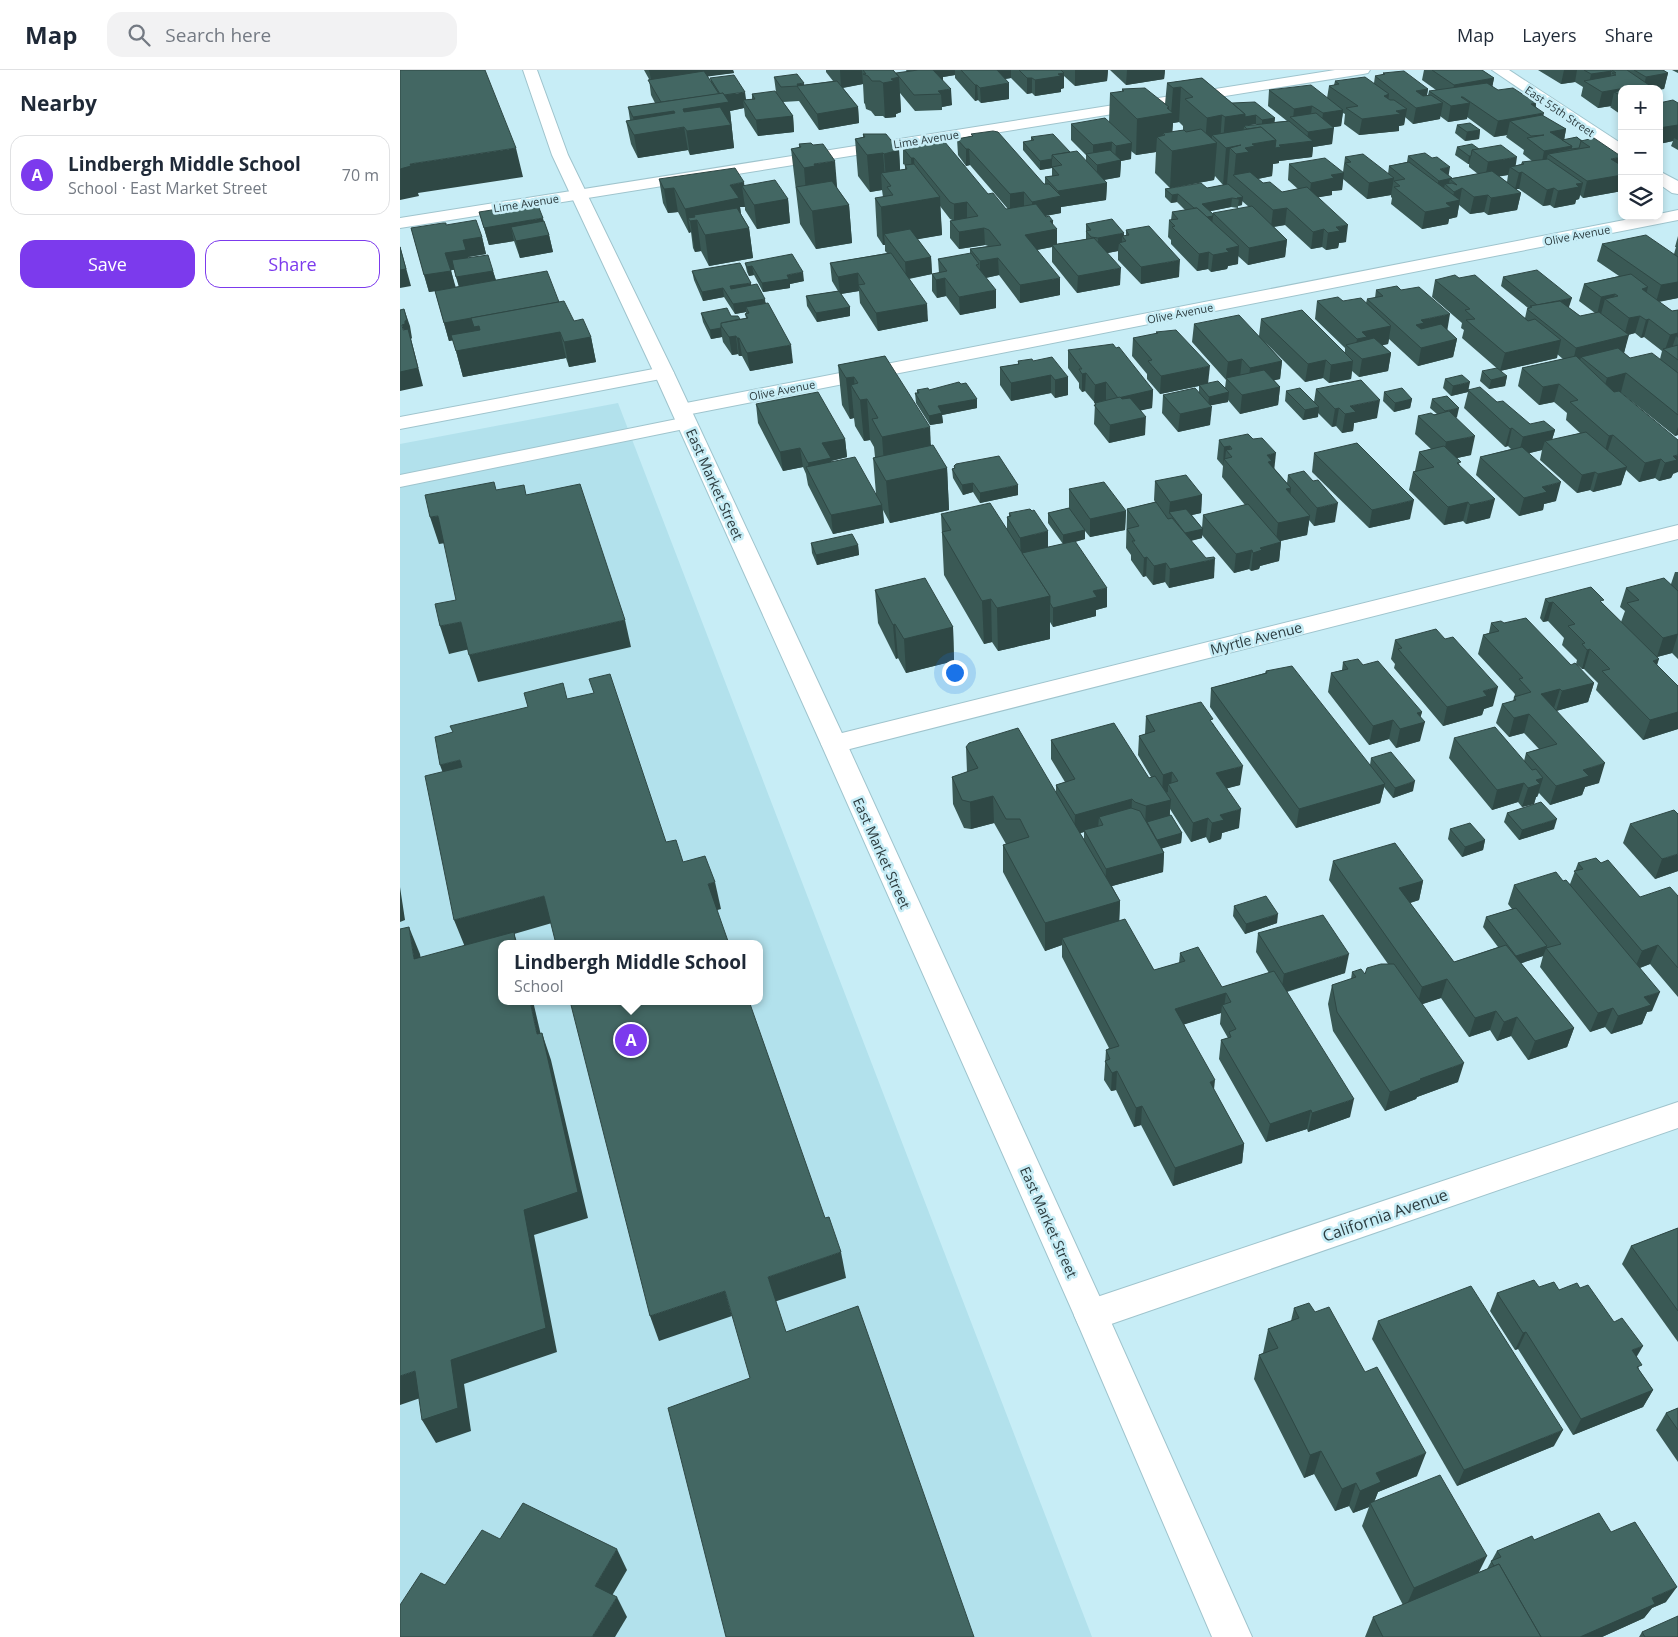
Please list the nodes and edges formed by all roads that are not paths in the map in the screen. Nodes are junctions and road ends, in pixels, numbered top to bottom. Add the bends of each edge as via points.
1 (530, 70) edge
2 (1362, 70) edge
3 (1499, 70) edge
4 (1618, 149) edge
5 (1663, 179) edge
6 (1678, 189) edge
7 (579, 194) junction
8 (1678, 215) edge
9 (400, 223) edge
10 (664, 373) junction
11 (684, 416) junction
12 (400, 423) edge
13 (400, 481) edge
14 (1678, 532) edge
15 (834, 744) junction
16 (1678, 1115) edge
17 (1091, 1314) junction
18 (1232, 1637) edge

1 - 7 street, East Market Street via 560,155
2 - 7 street, Lime Avenue
3 - 4 street, East 55th Street
5 - 6 street
7 - 9 street, Lime Avenue
7 - 10 street, East Market Street
8 - 11 street, Olive Avenue
10 - 11 street, East Market Street
10 - 12 street
11 - 13 street, Olive Avenue
11 - 15 street, East Market Street
14 - 15 street, Myrtle Avenue
15 - 17 street, East Market Street
16 - 17 street, California Avenue
17 - 18 street, East Market Street

